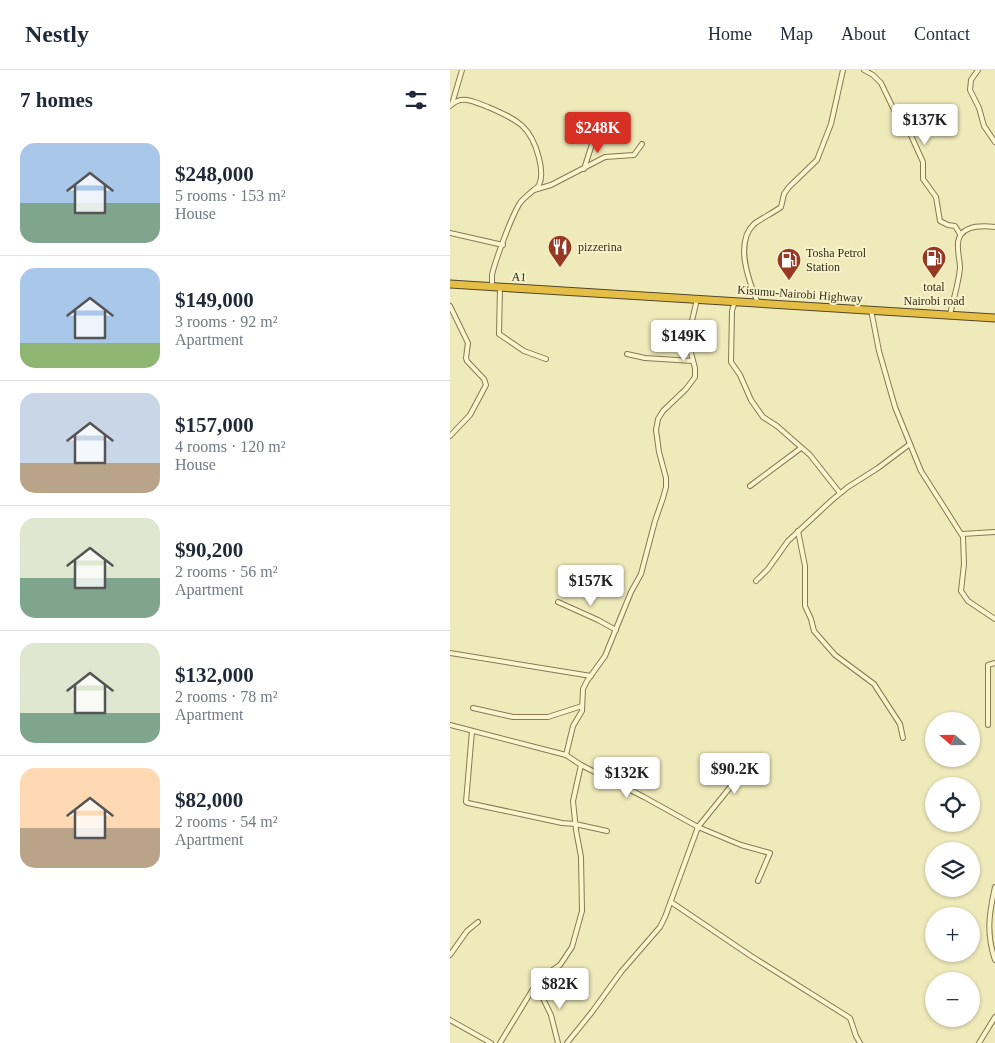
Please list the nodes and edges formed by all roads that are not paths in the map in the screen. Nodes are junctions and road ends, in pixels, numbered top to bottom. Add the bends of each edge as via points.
1 (462, 70) edge
2 (844, 70) edge
3 (864, 70) edge
4 (978, 70) edge
5 (451, 106) edge
6 (595, 134) dead end
7 (995, 142) edge
8 (642, 144) dead end
9 (584, 169) junction
10 (530, 192) junction
11 (995, 227) edge
12 (450, 234) edge
13 (960, 234) junction
14 (503, 245) junction
15 (450, 284) edge
16 (496, 287) junction
17 (603, 293) joint
18 (697, 299) junction
19 (735, 301) junction
20 (758, 303) junction
21 (450, 306) edge
22 (871, 310) junction
23 (950, 315) junction
24 (994, 317) edge
25 (627, 354) dead end
26 (546, 359) dead end
27 (693, 361) junction
28 (450, 436) edge
29 (910, 444) junction
30 (801, 448) junction
31 (750, 486) dead end
32 (840, 493) junction
33 (798, 531) junction
34 (995, 532) edge
35 (962, 534) junction
36 (756, 581) dead end
37 (558, 602) dead end
38 (995, 619) edge
39 (616, 630) junction
40 (450, 653) edge
41 (995, 663) edge
42 (591, 676) junction
43 (582, 706) junction
44 (473, 708) dead end
45 (450, 725) edge
46 (988, 725) dead end
47 (472, 731) junction
48 (903, 738) dead end
49 (566, 755) junction
50 (581, 766) junction
51 (720, 773) dead end
52 (575, 824) junction
53 (698, 827) junction
54 (607, 831) dead end
55 (758, 881) dead end
56 (995, 887) edge
57 (994, 901) edge
58 (671, 902) junction
59 (478, 922) dead end
60 (450, 955) edge
61 (995, 960) edge
62 (536, 984) junction
63 (995, 1017) edge
64 (450, 1020) edge
65 (492, 1043) edge
66 (500, 1043) edge
67 (558, 1043) edge
68 (567, 1043) edge
69 (860, 1043) edge
70 (980, 1043) edge

1 - 5 street
2 - 20 street via 831,124 817,160 789,187 781,207 754,224 747,236 745,264
3 - 13 street via 881,83 909,132 923,162 923,178 936,197 940,221 955,226
4 - 7 street via 971,80 970,90 984,126
5 - 10 street via 460,99 478,103 519,123 529,132 541,165 538,186
6 - 9 street
8 - 9 street via 634,155 606,158
9 - 10 street
10 - 14 street via 520,204
11 - 13 street via 974,227
12 - 14 street
13 - 23 street via 959,272
14 - 16 street via 492,275
15 - 16 highway, A1 / A1
16 - 17 highway, A1 / A1
16 - 26 street via 499,334 524,351
17 - 18 highway, Kisumu-Nairobi Highway / A1
18 - 19 highway, Kisumu-Nairobi Highway / A1
18 - 27 street via 689,345
19 - 20 highway, Kisumu-Nairobi Highway / A1
19 - 30 street via 730,354 732,366 740,375 757,410
20 - 22 highway, Kisumu-Nairobi Highway / A1
21 - 28 street via 468,343 467,361 486,385 470,415
22 - 23 highway, Kisumu-Nairobi Highway / A1
22 - 29 street via 895,406
23 - 24 highway, Kisumu-Nairobi Highway / A1
25 - 27 street
27 - 39 street via 696,372 692,382 669,403 658,419 656,438 666,488 644,565
29 - 32 street
29 - 35 street via 921,471
30 - 31 street
30 - 32 street
32 - 33 street
33 - 36 street
33 - 48 street via 805,566 805,606 814,631 835,655 874,684 900,724
34 - 35 street
35 - 38 street via 961,592 968,601
37 - 39 street
39 - 42 street via 605,656
40 - 42 street
41 - 46 street via 988,666
42 - 43 street via 583,689
43 - 44 street via 548,717 513,717
43 - 49 street
45 - 47 street
47 - 49 street
47 - 52 street via 466,802
49 - 50 street
50 - 52 street via 573,802
50 - 53 street
51 - 53 street via 736,780
52 - 54 street
52 - 62 street via 583,880 582,911 577,932 560,965
53 - 55 street via 770,853
53 - 58 street
56 - 57 street
57 - 61 street via 989,916 989,937
58 - 68 street via 660,927
58 - 69 street via 850,1018
59 - 60 street via 467,931
62 - 66 street
62 - 67 street via 551,1015
63 - 70 street
64 - 65 street

